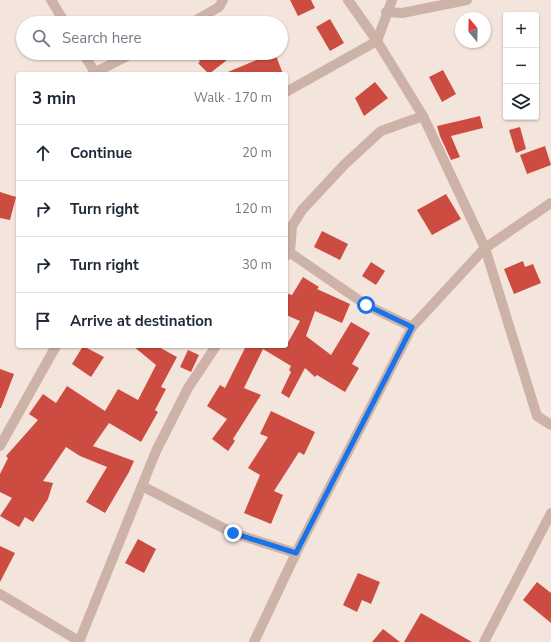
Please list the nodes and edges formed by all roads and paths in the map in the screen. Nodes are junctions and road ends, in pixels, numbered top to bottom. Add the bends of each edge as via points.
1 (51, 0) edge
2 (222, 0) edge
3 (348, 0) edge
4 (392, 0) edge
5 (467, 0) edge
6 (386, 12) junction
7 (61, 16) edge
8 (203, 16) edge
9 (377, 40) junction
10 (87, 60) edge
11 (120, 60) edge
12 (93, 72) edge
13 (98, 72) edge
14 (288, 91) edge
15 (423, 116) junction
16 (551, 203) edge
17 (288, 248) edge
18 (485, 248) junction
19 (288, 254) edge
20 (412, 327) junction
21 (55, 348) edge
22 (215, 348) edge
23 (551, 425) edge
24 (0, 446) edge
25 (142, 486) junction
26 (551, 513) edge
27 (296, 553) junction
28 (0, 594) edge
29 (79, 642) edge
30 (254, 642) edge
31 (484, 642) edge

1 - 7 street
2 - 8 street via 219,7
3 - 9 street
4 - 6 street
5 - 6 street via 402,13
6 - 9 street
9 - 14 street
9 - 15 street
10 - 12 street
11 - 13 street
15 - 17 street via 381,131 345,164 302,210 292,226
15 - 18 street
16 - 18 street
18 - 20 street
18 - 23 street via 536,416
19 - 20 street via 366,305
20 - 27 street
21 - 24 street
22 - 25 street via 188,388 156,451
25 - 27 street via 233,533
25 - 29 street
26 - 31 street
27 - 30 street
28 - 29 street

